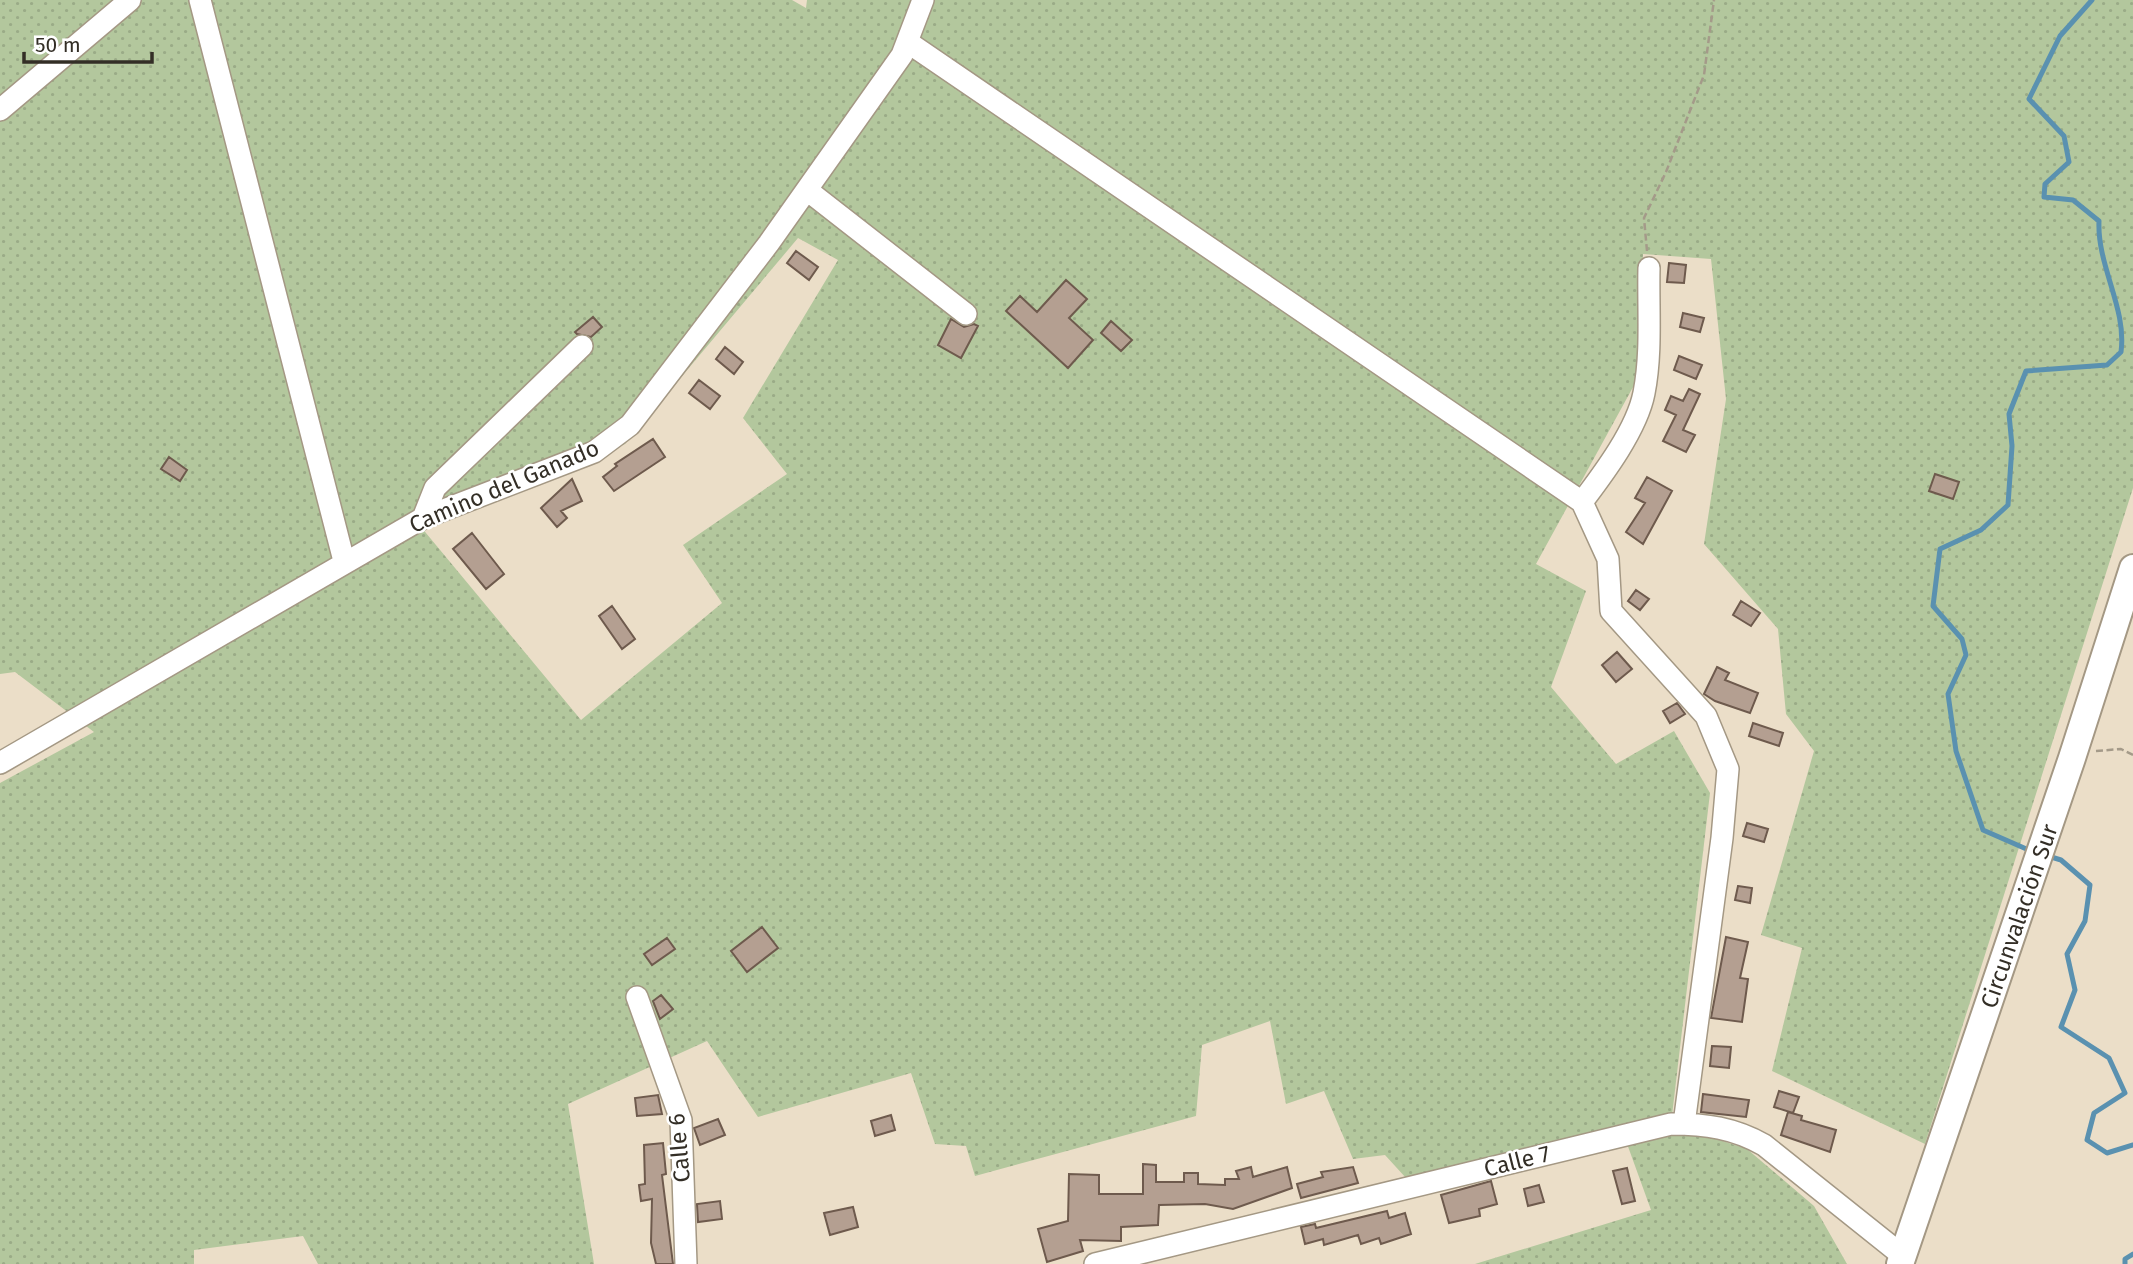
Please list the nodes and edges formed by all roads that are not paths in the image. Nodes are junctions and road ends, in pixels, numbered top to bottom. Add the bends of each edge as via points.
1 (130, 0) edge
2 (200, 0) edge
3 (923, 0) edge
4 (909, 43) junction
5 (0, 110) edge
6 (807, 190) junction
7 (1649, 268) road end
8 (966, 314) dead end
9 (582, 346) dead end
10 (1582, 502) junction
11 (423, 517) junction
12 (344, 561) junction
13 (2133, 568) edge
14 (0, 763) edge
15 (637, 997) dead end
16 (1684, 1124) junction
17 (1170, 1255) edge
18 (1902, 1260) edge
19 (686, 1264) edge
20 (1095, 1264) edge

1 - 5 street
2 - 12 street
3 - 4 street, Camino del Ganado
4 - 6 street, Camino del Ganado
4 - 10 street
6 - 8 street
6 - 11 street, Camino del Ganado via 630,425 594,452
7 - 10 street via 1644,396 1605,472
9 - 11 street via 435,488
10 - 16 street via 1608,559 1611,611 1706,716 1728,769
11 - 12 street, Camino del Ganado
12 - 14 street, Camino del Ganado
13 - 18 main road, Circunvalación Sur
15 - 19 street, Calle 6 via 681,1120
16 - 17 street, Calle 7 via 1658,1127
16 - 18 street, Calle 7 via 1710,1124 1744,1133 1764,1145
17 - 20 street, Calle 7

